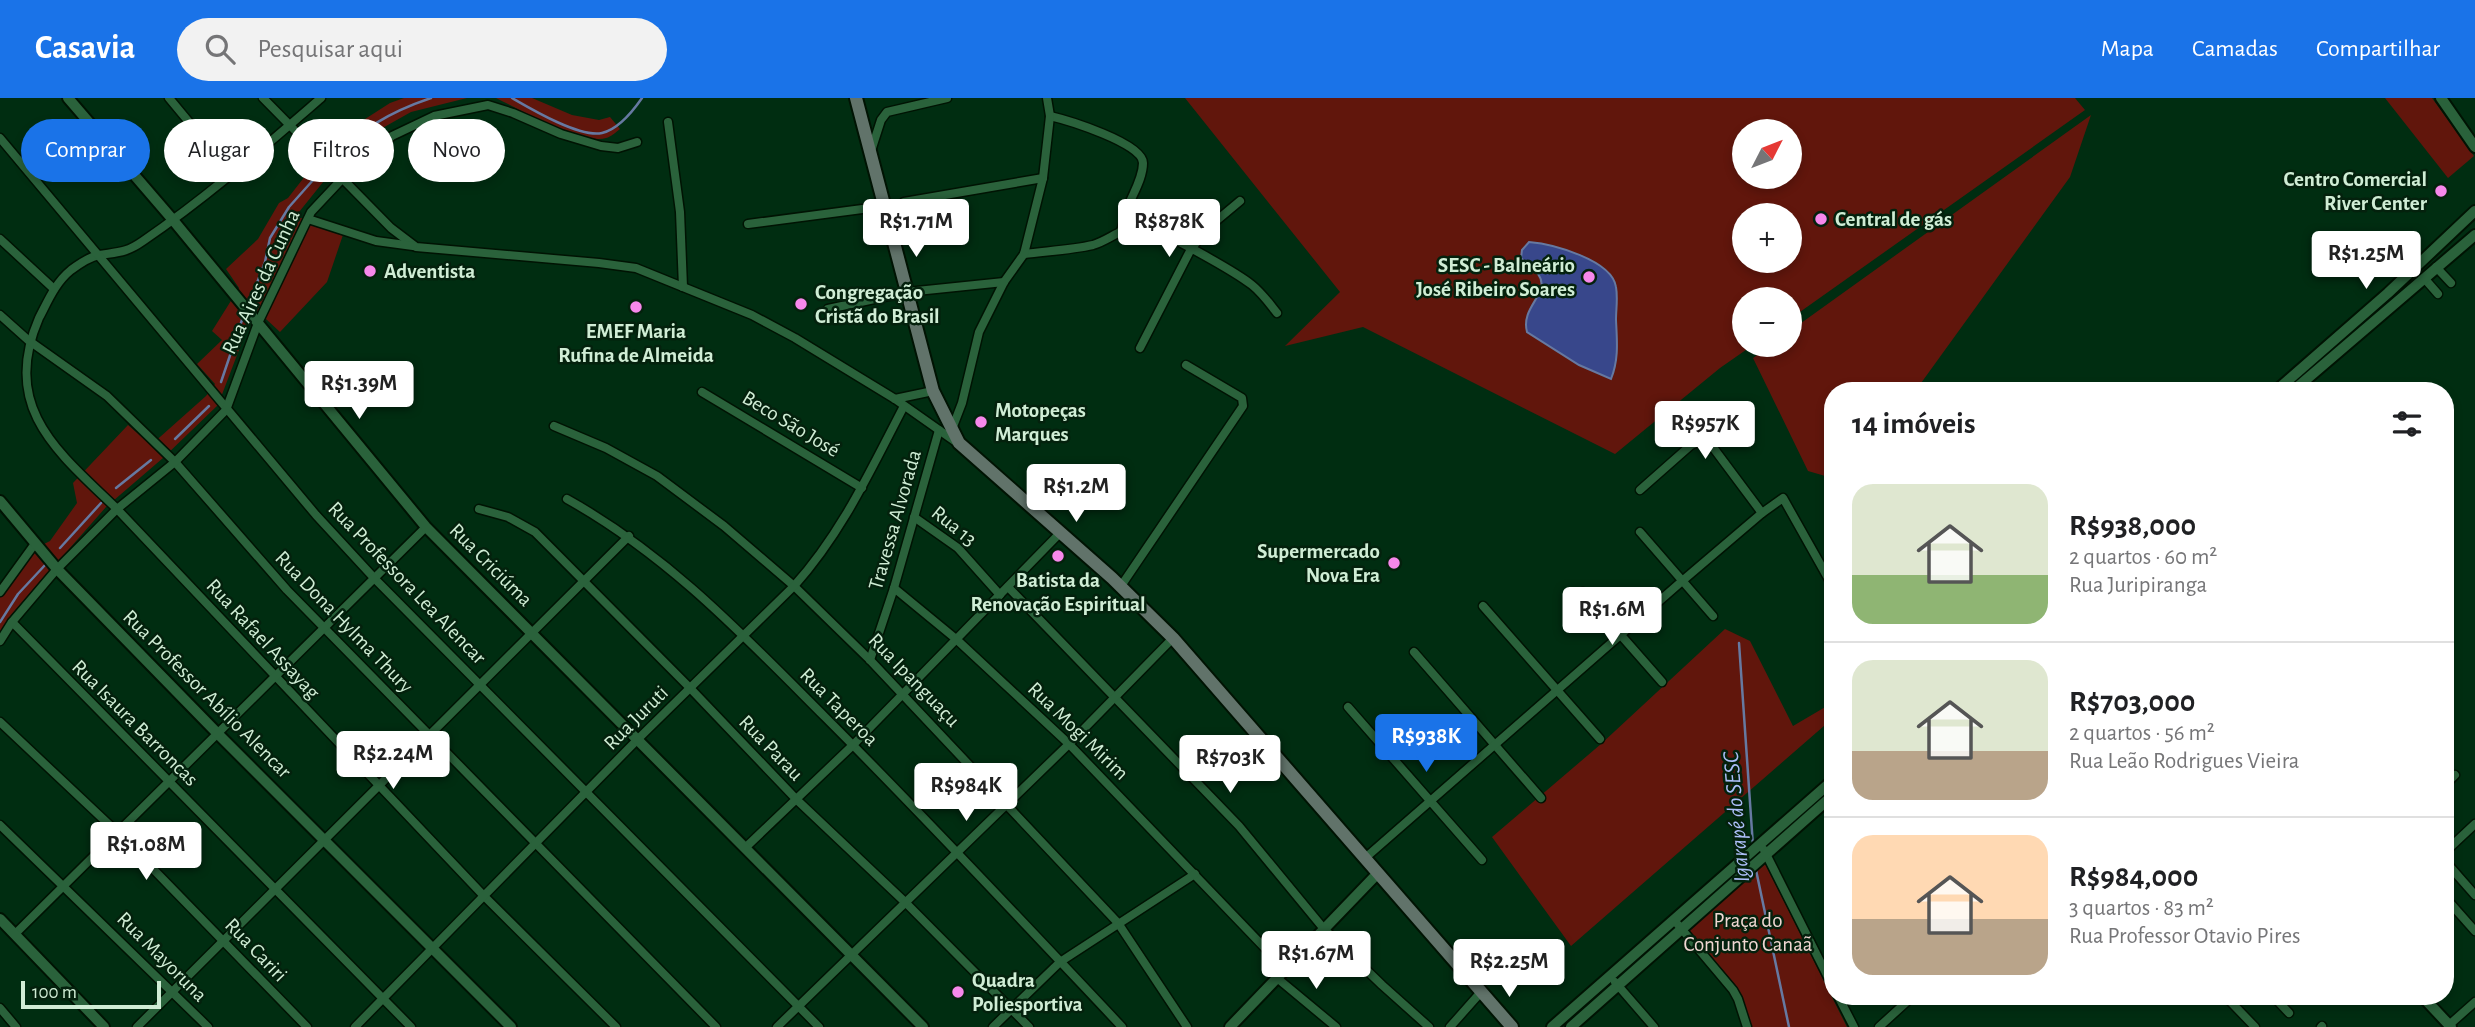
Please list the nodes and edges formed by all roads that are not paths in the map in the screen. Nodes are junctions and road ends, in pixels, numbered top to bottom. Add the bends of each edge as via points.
1 (68, 98) edge
2 (169, 98) edge
3 (263, 98) edge
4 (321, 98) edge
5 (856, 98) edge
6 (947, 98) edge
7 (1046, 98) edge
8 (2447, 100) edge
9 (488, 102) edge
10 (1050, 116) junction
11 (186, 119) edge
12 (297, 119) edge
13 (668, 122) dead end
14 (288, 125) edge
15 (288, 127) edge
16 (394, 134) edge
17 (0, 138) edge
18 (274, 139) edge
19 (637, 142) dead end
20 (2475, 147) edge
21 (871, 151) junction
22 (1043, 178) junction
23 (222, 182) edge
24 (339, 182) edge
25 (345, 182) edge
26 (1240, 201) dead end
27 (904, 202) dead end
28 (885, 206) junction
29 (2475, 211) edge
30 (308, 219) junction
31 (173, 220) junction
32 (748, 224) dead end
33 (1121, 230) junction
34 (2475, 235) edge
35 (0, 239) edge
36 (416, 247) junction
37 (1191, 249) junction
38 (1024, 254) junction
39 (99, 255) junction
40 (2437, 267) junction
41 (2424, 278) junction
42 (1004, 282) junction
43 (2451, 283) dead end
44 (683, 287) junction
45 (54, 289) junction
46 (907, 292) junction
47 (2438, 294) dead end
48 (828, 309) dead end
49 (1277, 313) dead end
50 (0, 315) edge
51 (258, 323) junction
52 (28, 340) junction
53 (1140, 348) dead end
54 (1186, 365) dead end
55 (2286, 382) edge
56 (2303, 382) edge
57 (933, 391) junction
58 (702, 392) dead end
59 (895, 400) junction
60 (904, 406) junction
61 (958, 409) junction
62 (226, 410) junction
63 (941, 411) junction
64 (554, 426) dead end
65 (952, 429) junction
66 (939, 430) junction
67 (958, 443) junction
68 (174, 462) junction
69 (862, 488) junction
70 (1640, 491) dead end
71 (567, 499) dead end
72 (0, 501) edge
73 (117, 509) junction
74 (479, 509) dead end
75 (1762, 513) junction
76 (914, 517) junction
77 (426, 527) junction
78 (1640, 532) dead end
79 (1060, 533) junction
80 (629, 536) junction
81 (34, 545) junction
82 (57, 569) junction
83 (1824, 570) edge
84 (375, 579) junction
85 (586, 582) junction
86 (1681, 582) junction
87 (794, 586) junction
88 (1121, 586) junction
89 (1008, 587) junction
90 (894, 588) junction
91 (0, 591) edge
92 (1583, 592) dead end
93 (1000, 595) junction
94 (1483, 606) dead end
95 (1713, 616) dead end
96 (12, 622) junction
97 (325, 628) junction
98 (533, 634) junction
99 (743, 635) junction
100 (1621, 636) junction
101 (1172, 638) junction
102 (956, 639) junction
103 (0, 641) edge
104 (1414, 652) dead end
105 (870, 660) junction
106 (274, 677) junction
107 (1662, 682) dead end
108 (480, 683) junction
109 (691, 688) junction
110 (1558, 690) junction
111 (902, 693) junction
112 (1113, 697) junction
113 (1348, 707) dead end
114 (0, 722) edge
115 (429, 734) junction
116 (219, 735) junction
117 (1600, 738) dead end
118 (638, 739) junction
119 (1069, 744) junction
120 (853, 745) junction
121 (1495, 746) junction
122 (169, 782) junction
123 (378, 786) junction
124 (587, 792) junction
125 (1824, 795) edge
126 (1541, 798) dead end
127 (797, 800) junction
128 (1432, 802) junction
129 (1007, 803) junction
130 (2475, 824) edge
131 (0, 825) edge
132 (118, 834) junction
133 (325, 840) junction
134 (536, 842) junction
135 (2454, 844) edge
136 (745, 848) junction
137 (1763, 849) junction
138 (956, 853) junction
139 (1364, 859) junction
140 (1482, 860) dead end
141 (2454, 869) edge
142 (1378, 873) junction
143 (1195, 874) junction
144 (2472, 885) edge
145 (65, 886) junction
146 (276, 889) junction
147 (483, 895) junction
148 (2475, 895) edge
149 (906, 903) junction
150 (2454, 907) edge
151 (0, 919) edge
152 (1674, 919) junction
153 (1118, 923) junction
154 (1324, 929) junction
155 (1681, 929) junction
156 (2475, 931) edge
157 (15, 934) junction
158 (223, 941) junction
159 (433, 947) junction
160 (850, 955) junction
161 (1060, 962) junction
162 (1824, 969) edge
163 (1282, 974) junction
164 (1610, 976) junction
165 (1618, 986) junction
166 (173, 992) junction
167 (1481, 992) junction
168 (383, 998) junction
169 (2475, 1002) edge
170 (1843, 1005) edge
171 (1903, 1005) edge
172 (2234, 1005) edge
173 (2281, 1005) edge
174 (2430, 1005) edge
175 (798, 1006) junction
176 (0, 1008) edge
177 (1011, 1009) junction
178 (2289, 1013) dead end
179 (1238, 1025) edge
180 (2450, 1026) edge
181 (16, 1027) edge
182 (104, 1027) edge
183 (137, 1027) edge
184 (208, 1027) edge
185 (307, 1027) edge
186 (355, 1027) edge
187 (411, 1027) edge
188 (511, 1027) edge
189 (616, 1027) edge
190 (716, 1027) edge
191 (777, 1027) edge
192 (819, 1027) edge
193 (923, 1027) edge
194 (993, 1027) edge
195 (1030, 1027) edge
196 (1122, 1027) edge
197 (1187, 1027) edge
198 (1336, 1027) edge
199 (1429, 1027) edge
200 (1450, 1027) edge
201 (1512, 1027) edge
202 (1552, 1027) edge
203 (1571, 1027) edge
204 (1654, 1027) edge
205 (1747, 1027) edge
206 (1854, 1027) edge
207 (1879, 1027) edge
208 (2255, 1027) edge

1 - 31 street, Rua Criciúma
2 - 11 street
3 - 14 street
4 - 12 street, Rua Rafael Assayag
5 - 21 main road
6 - 21 street via 887,113
7 - 10 street
8 - 20 street
9 - 16 street, Rua Aires da Cunha via 434,116
9 - 19 street, Rua Aires da Cunha via 601,146 618,148
10 - 22 street
10 - 33 street via 1131,147 1143,162
13 - 44 street via 680,212
15 - 18 street, Rua Rafael Assayag
17 - 39 street, Rua Professora Lea Alencar
21 - 28 main road
22 - 27 street
22 - 38 street
23 - 31 street, Rua Rafael Assayag
24 - 30 street, Rua Aires da Cunha
25 - 36 street
26 - 37 street
28 - 32 street
28 - 46 main road
29 - 55 street
30 - 36 street
30 - 51 street, Rua Aires da Cunha
31 - 39 street, Rua Rafael Assayag via 129,250
31 - 51 street, Rua Criciúma
33 - 37 street via 1152,229
33 - 38 street via 1103,242
34 - 40 street
35 - 45 street
36 - 44 street via 599,262 636,268
37 - 49 street via 1251,284
37 - 53 street
38 - 42 street
39 - 45 street, Rua Rafael Assayag via 70,271
39 - 62 street, Rua Professora Lea Alencar
40 - 41 street
40 - 43 street
41 - 47 street
41 - 56 street
42 - 46 street
42 - 61 street via 979,332
44 - 59 street via 785,332
45 - 52 street, Rua Rafael Assayag
46 - 48 street
46 - 57 main road
50 - 52 street, Rua Dona Hylma Thury
51 - 62 street, Rua Aires da Cunha
51 - 77 street, Rua Criciúma
52 - 68 street, Rua Dona Hylma Thury via 107,396
52 - 73 street, Rua Rafael Assayag via 24,388 35,418 57,450
54 - 88 street via 1242,398 1243,406
57 - 59 street
57 - 63 main road
58 - 69 street, Beco São José
59 - 60 street
60 - 66 street
60 - 69 street, Rua Juruti
61 - 63 street
61 - 65 street
62 - 68 street, Rua Aires da Cunha
62 - 84 street, Rua Professora Lea Alencar
63 - 65 main road
64 - 87 street, Rua Ipanguaçu via 657,476
65 - 67 main road
66 - 67 street
66 - 76 street, Travessa Alvorada
67 - 79 main road
68 - 73 street, Rua Aires da Cunha
68 - 97 street, Rua Dona Hylma Thury
69 - 87 street, Rua Juruti via 836,534
70 - 75 street via 1691,445 1703,440
71 - 80 street, Rua Taperoa
72 - 81 street, Rua Professor Abílio Alencar
73 - 82 street, Rua Aires da Cunha
73 - 106 street, Rua Rafael Assayag
74 - 85 street, Rua Parau via 508,517 535,532
75 - 83 street via 1783,498
75 - 86 street
76 - 90 street, Travessa Alvorada
76 - 93 street, Rua 13 via 958,548
77 - 84 street
77 - 98 street, Rua Criciúma
78 - 86 street
79 - 88 main road
79 - 89 street
80 - 85 street
80 - 99 street, Rua Taperoa
81 - 82 street, Rua Professor Abílio Alencar
81 - 91 street
82 - 96 street, Rua Aires da Cunha
82 - 116 street, Rua Professor Abílio Alencar
84 - 97 street
84 - 108 street, Rua Professora Lea Alencar
85 - 98 street
85 - 109 street, Rua Parau
86 - 95 street
86 - 100 street
87 - 99 street, Rua Juruti
87 - 105 street, Rua Ipanguaçu
88 - 101 main road
89 - 93 street
89 - 112 street
90 - 102 street, Rua Mogi Mirim
90 - 105 street, Travessa Alvorada
92 - 100 street
93 - 102 street
94 - 110 street
96 - 103 street, Rua Aires da Cunha
96 - 122 street, Rua Isaura Barroncas
97 - 106 street
97 - 115 street, Rua Dona Hylma Thury
98 - 108 street
98 - 118 street, Rua Criciúma
99 - 109 street, Rua Juruti
99 - 120 street, Rua Taperoa
100 - 107 street
100 - 110 street
101 - 112 street
101 - 139 main road
102 - 111 street
102 - 119 street, Rua Mogi Mirim
104 - 121 street
105 - 111 street, Rua Ipanguaçu
106 - 116 street
106 - 123 street, Rua Rafael Assayag
108 - 115 street
108 - 124 street, Rua Professora Lea Alencar
109 - 118 street, Rua Juruti
109 - 127 street, Rua Parau
110 - 117 street
110 - 121 street
111 - 120 street
111 - 129 street, Rua Ipanguaçu
112 - 119 street
112 - 154 street via 1239,826
113 - 128 street
114 - 132 street, Rua Cariri
115 - 123 street
115 - 134 street, Rua Dona Hylma Thury
116 - 122 street
116 - 133 street, Rua Professor Abílio Alencar
118 - 124 street, Rua Juruti
118 - 136 street, Rua Criciúma
119 - 129 street
119 - 143 street, Rua Mogi Mirim
120 - 127 street
120 - 138 street, Rua Taperoa
121 - 126 street
121 - 128 street
122 - 132 street
122 - 146 street, Rua Isaura Barroncas
123 - 133 street
123 - 147 street, Rua Rafael Assayag
124 - 134 street, Rua Juruti
124 - 175 street, Rua Professora Lea Alencar
125 - 137 street
127 - 136 street
127 - 149 street, Rua Parau
128 - 139 street
128 - 140 street
129 - 138 street
129 - 153 street, Rua Ipanguaçu
130 - 135 street
131 - 145 street, Rua Mayoruna
132 - 145 street
132 - 158 street, Rua Cariri
133 - 146 street
133 - 159 street, Rua Professor Abílio Alencar
134 - 147 street, Rua Juruti
134 - 190 street, Rua Dona Hylma Thury
136 - 160 street, Rua Criciúma
137 - 152 street
137 - 155 street
137 - 162 street
138 - 149 street
138 - 161 street, Rua Taperoa
139 - 142 main road
141 - 144 street
142 - 154 street
142 - 167 main road
143 - 153 street
143 - 163 street, Rua Mogi Mirim
144 - 148 street
145 - 157 street
145 - 166 street, Rua Mayoruna
146 - 158 street
146 - 168 street, Rua Isaura Barroncas
147 - 159 street, Rua Juruti
147 - 189 street, Rua Rafael Assayag
149 - 160 street
149 - 177 street, Rua Parau
150 - 156 street
151 - 157 street
152 - 155 street
152 - 164 street
153 - 161 street
153 - 197 street, Rua Ipanguaçu
154 - 163 street
154 - 199 street
155 - 165 street
155 - 205 street via 1733,990
157 - 182 street
158 - 166 street
158 - 185 street, Rua Cariri
159 - 168 street, Rua Juruti
159 - 188 street, Rua Professor Abílio Alencar
160 - 175 street
160 - 193 street, Rua Criciúma
161 - 177 street
161 - 196 street, Rua Taperoa
163 - 179 street
163 - 198 street, Rua Mogi Mirim
164 - 165 street
164 - 202 street
165 - 203 street
165 - 204 street
166 - 183 street
166 - 184 street, Rua Mayoruna
167 - 200 street
167 - 201 main road
168 - 186 street, Rua Juruti
168 - 187 street, Rua Isaura Barroncas
169 - 180 street
170 - 206 street
171 - 207 street
172 - 208 street
173 - 178 street
174 - 180 street
175 - 191 street
175 - 192 street, Rua Professora Lea Alencar
176 - 181 street
177 - 194 street
177 - 195 street, Rua Parau

